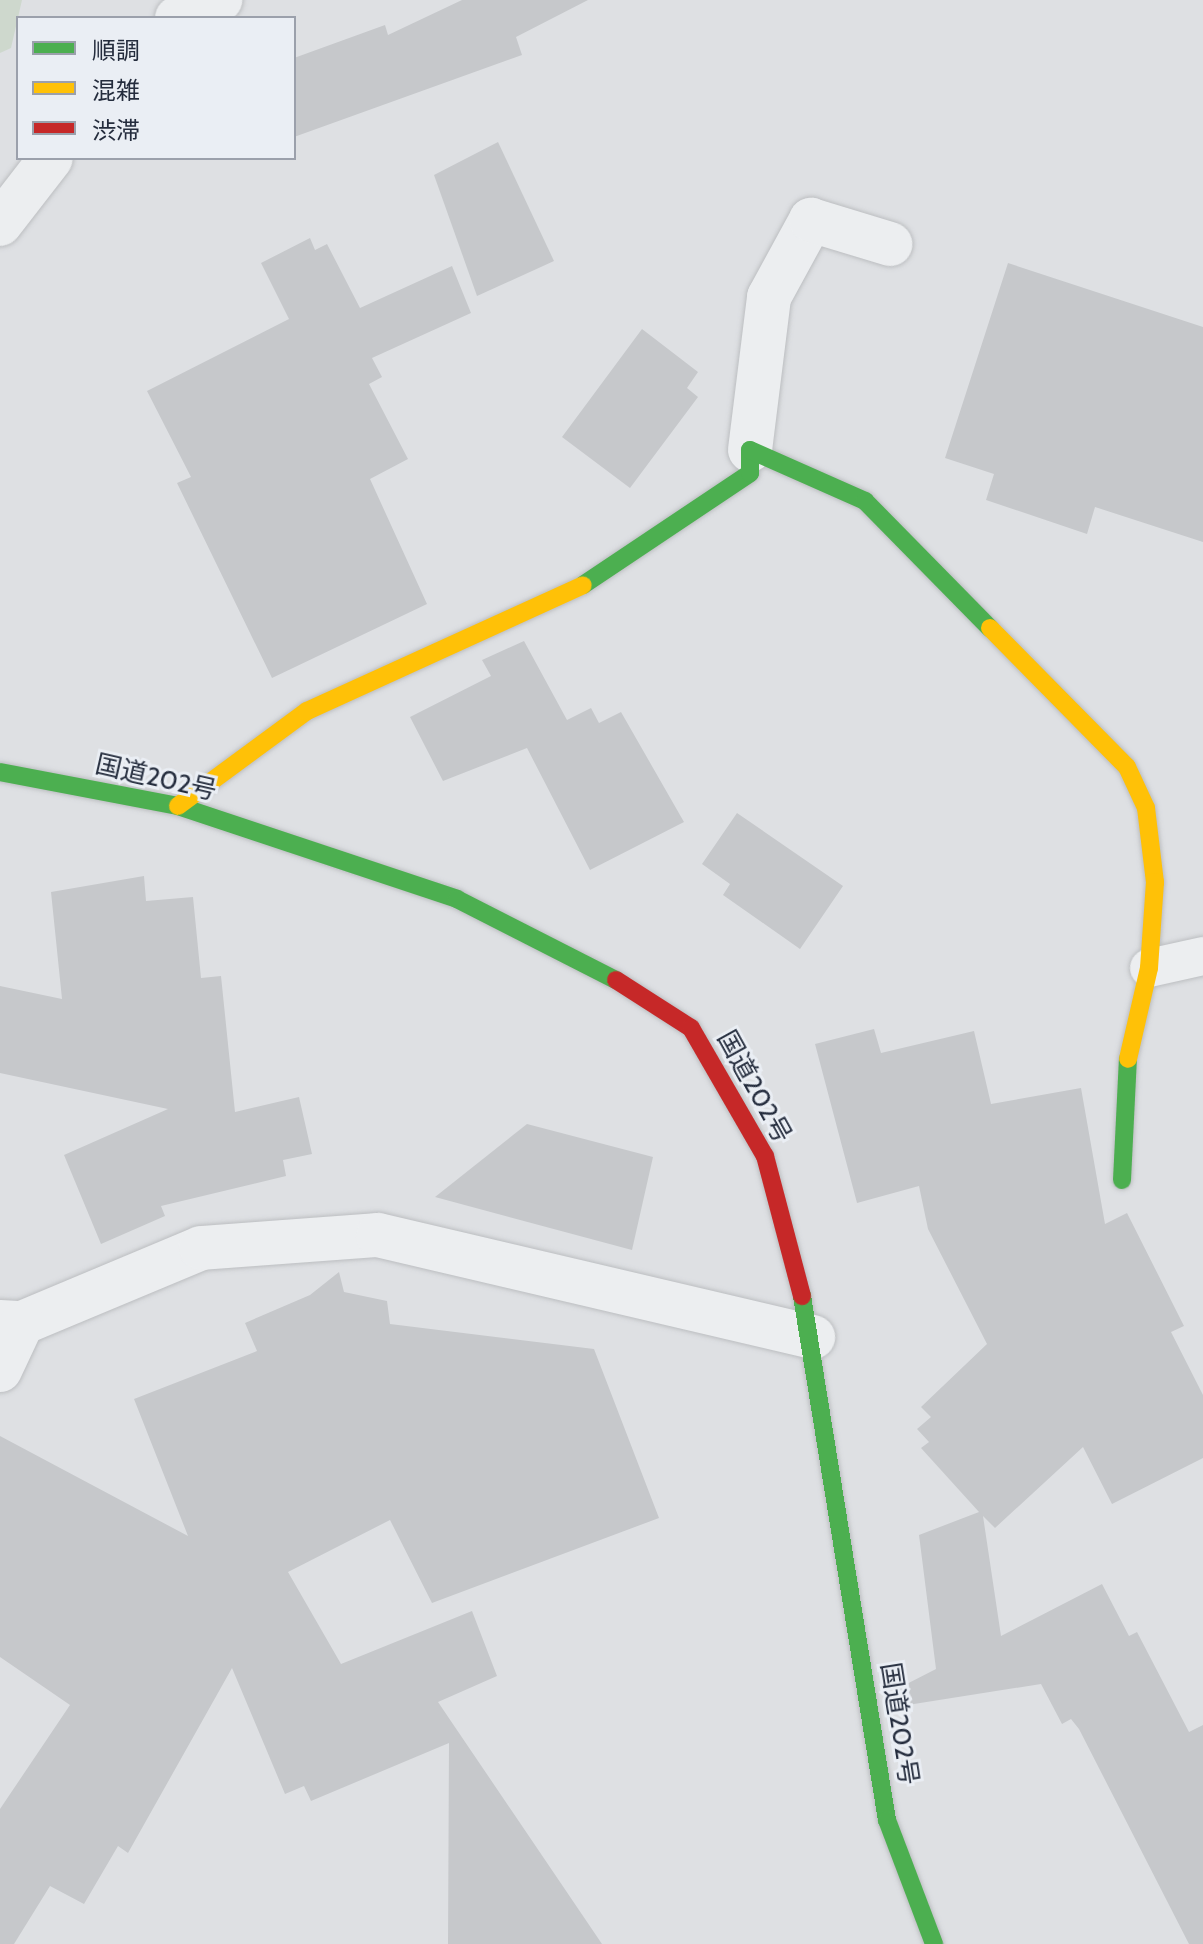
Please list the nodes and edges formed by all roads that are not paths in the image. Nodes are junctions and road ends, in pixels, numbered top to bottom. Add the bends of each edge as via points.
1 (220, 0) edge
2 (182, 16) edge
3 (49, 160) edge
4 (0, 224) edge
5 (890, 244) dead end
6 (750, 450) junction
7 (0, 772) edge
8 (178, 806) junction
9 (1203, 956) edge
10 (1149, 968) junction
11 (1122, 1180) dead end
12 (11, 1322) edge
13 (813, 1337) junction
14 (0, 1370) edge
15 (934, 1944) edge

1 - 2 street
3 - 4 street
5 - 6 street via 811,220 769,297
6 - 8 main road via 750,473 569,594 307,711
6 - 10 main road via 865,501 1127,767 1146,808 1155,882
7 - 8 main road, 国道202号
8 - 13 main road, 国道202号 via 457,899 571,952 691,1028 765,1156
9 - 10 lane
10 - 11 main road via 1121,1088
12 - 13 street via 201,1248 378,1235
12 - 14 street
13 - 15 main road, 国道202号 via 887,1820

